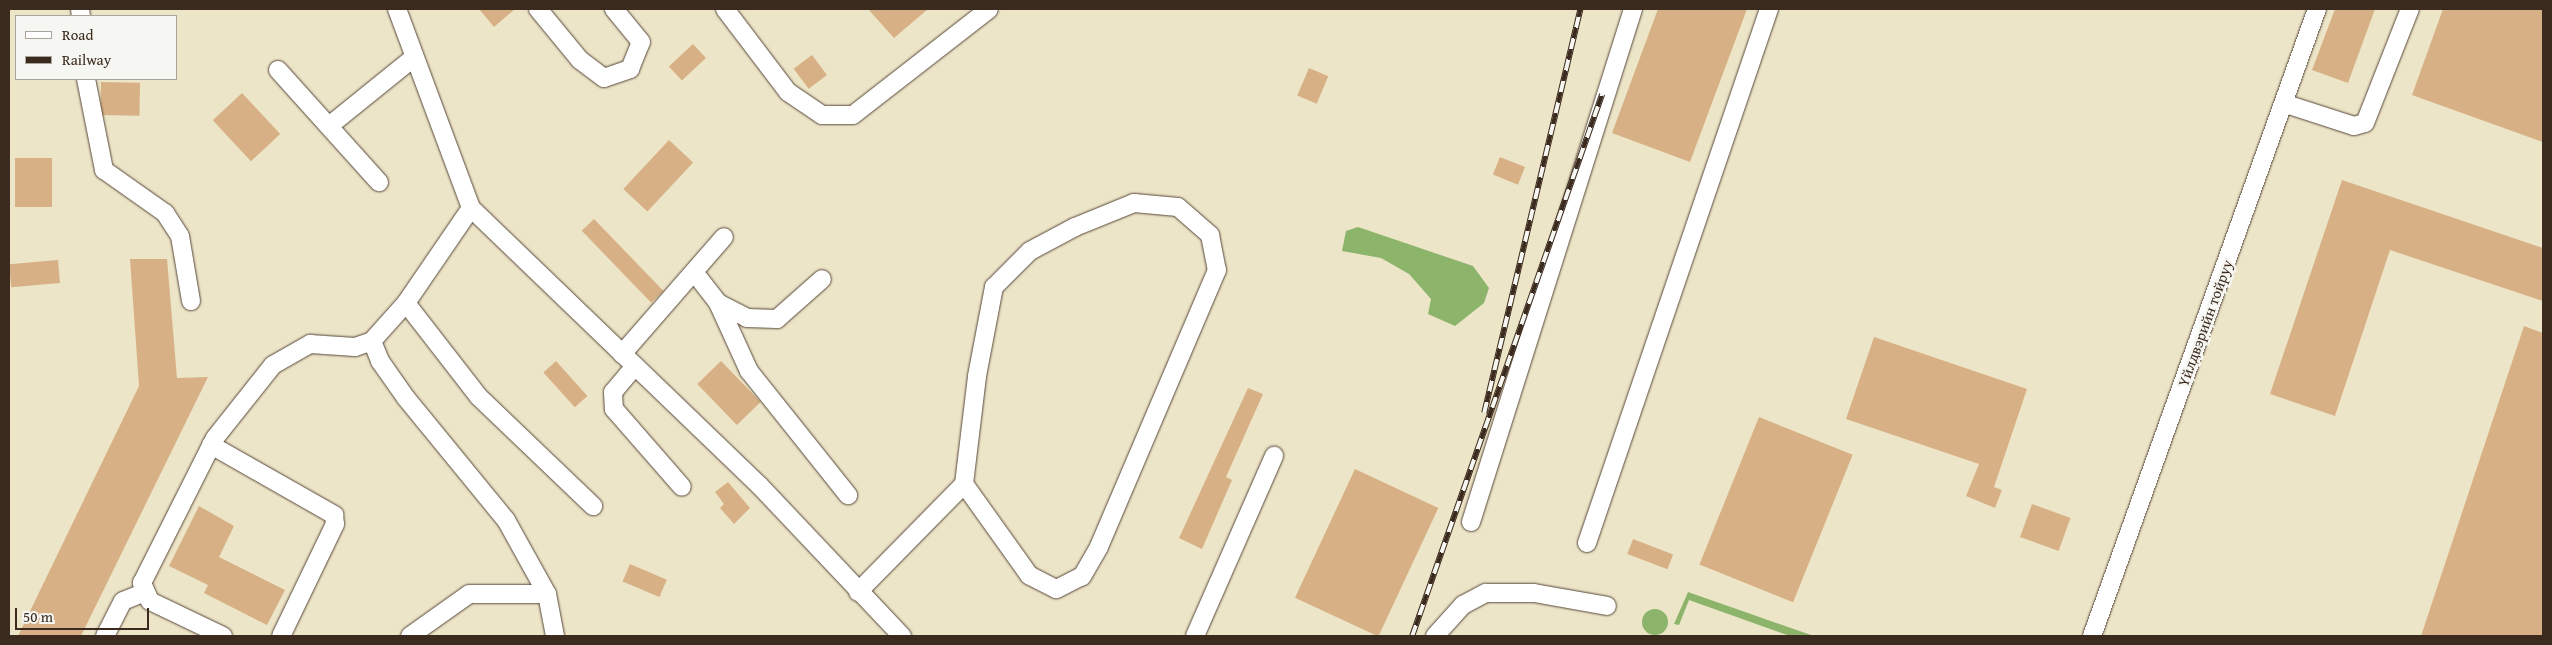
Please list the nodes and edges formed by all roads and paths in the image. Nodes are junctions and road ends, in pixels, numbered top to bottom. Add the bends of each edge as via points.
1 (397, 9) edge
2 (538, 9) edge
3 (614, 9) edge
4 (725, 9) edge
5 (989, 9) edge
6 (1632, 9) edge
7 (1769, 9) edge
8 (2317, 9) edge
9 (2410, 9) edge
10 (412, 59) junction
11 (278, 70) dead end
12 (86, 80) edge
13 (2286, 104) junction
14 (329, 126) junction
15 (379, 182) dead end
16 (471, 208) junction
17 (724, 238) dead end
18 (694, 272) junction
19 (822, 279) dead end
20 (191, 300) dead end
21 (406, 303) junction
22 (718, 303) junction
23 (372, 341) junction
24 (622, 354) junction
25 (635, 366) junction
26 (211, 445) junction
27 (1274, 456) dead end
28 (964, 484) junction
29 (682, 487) dead end
30 (848, 495) dead end
31 (593, 506) dead end
32 (1471, 522) dead end
33 (1587, 543) dead end
34 (858, 592) junction
35 (143, 593) junction
36 (547, 594) junction
37 (1607, 606) dead end
38 (105, 636) edge
39 (223, 636) edge
40 (281, 636) edge
41 (410, 636) edge
42 (555, 636) edge
43 (902, 636) edge
44 (1195, 636) edge
45 (1435, 636) edge
46 (2092, 636) edge

1 - 10 street
2 - 3 street via 580,60 604,78 630,69 641,42
4 - 5 street via 788,92 822,115 853,115
6 - 32 street
7 - 33 street
8 - 13 street, Үйлдвэрийн тойруу
9 - 13 street via 2365,123 2354,126
10 - 14 street
10 - 16 street
11 - 14 street
12 - 20 street via 104,170 165,213 180,236
13 - 46 street, Үйлдвэрийн тойруу
14 - 15 street
16 - 21 street
16 - 24 street
17 - 18 street
18 - 22 street
18 - 24 street
19 - 22 street via 777,319 748,318
21 - 23 street
21 - 31 street via 479,397
22 - 30 street via 749,371
23 - 26 street via 355,347 310,344 273,365 244,396
23 - 36 street via 380,361 406,398 506,520
24 - 25 street
25 - 29 street via 613,392 614,409
25 - 34 street via 760,486
26 - 35 street via 142,582
26 - 40 street via 334,515 335,524
27 - 44 street
28 - 28 street via 977,376 994,287 1030,251 1075,227 1134,203 1178,207 1210,235 1217,270 1099,547 1082,576 1056,589 1029,575
28 - 34 street
34 - 43 street
35 - 38 street via 123,601
35 - 39 street
36 - 41 street via 469,594
36 - 42 street
37 - 45 street via 1534,593 1486,593 1462,605

